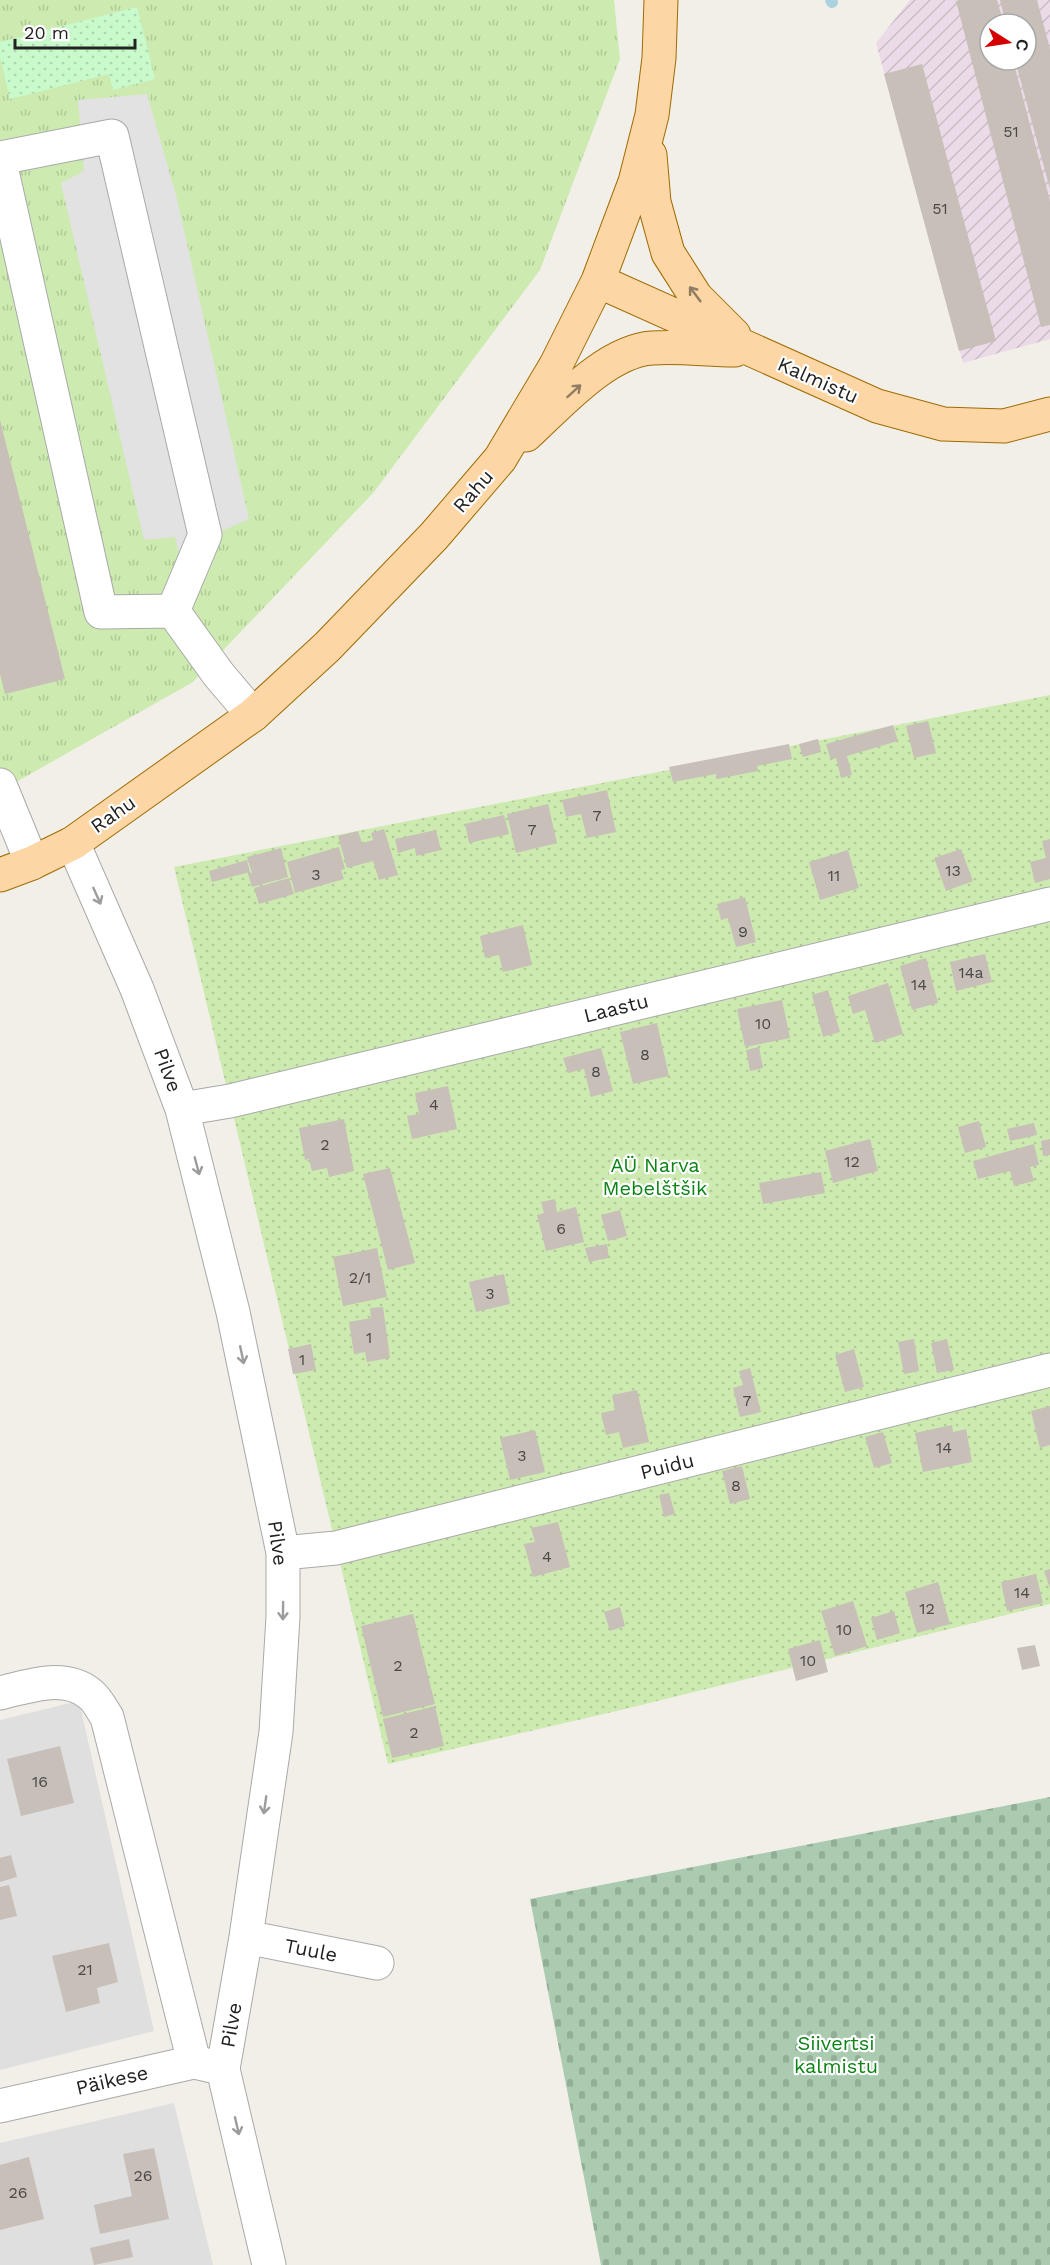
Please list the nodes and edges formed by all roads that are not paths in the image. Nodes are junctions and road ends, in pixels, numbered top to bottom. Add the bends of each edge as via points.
1 (661, 0) edge
2 (649, 133) junction
3 (0, 160) edge
4 (598, 281) junction
5 (751, 351) junction
6 (1050, 414) edge
7 (500, 459) junction
8 (173, 611) junction
9 (253, 715) junction
10 (0, 785) edge
11 (73, 843) junction
12 (32, 863) junction
13 (0, 875) edge
14 (1050, 904) edge
15 (182, 1109) junction
16 (1050, 1370) edge
17 (283, 1553) junction
18 (0, 1693) edge
19 (246, 1937) junction
20 (377, 1963) dead end
21 (209, 2065) junction
22 (0, 2106) edge
23 (269, 2265) edge

1 - 2 main road, Rahu via 659,58
2 - 4 main road, Rahu
5 -> 2 main road via 696,297 668,253 654,202
3 - 8 street via 101,612
3 - 8 street via 112,136 205,535
4 - 5 main road, Kalmistu
4 - 7 main road, Rahu via 556,365
5 - 6 main road, Kalmistu via 877,406 943,424 1004,426
7 -> 5 main road via 584,383 621,356 651,348
7 - 9 main road, Rahu via 434,536 327,647
8 - 9 street
9 - 11 main road, Rahu
10 - 12 street
11 - 12 main road, Rahu
11 -> 15 street, Pilve via 138,988
12 - 13 main road, Rahu
14 - 15 street, Laastu via 242,1098
15 -> 17 street, Pilve via 233,1312
16 - 17 street, Puidu via 336,1548
17 -> 19 street, Pilve via 276,1732
18 - 21 street via 39,1683 70,1683 91,1694 107,1717
19 - 20 street, Tuule
19 - 21 street, Pilve
21 - 22 street, Päikese
21 -> 23 street, Pilve

